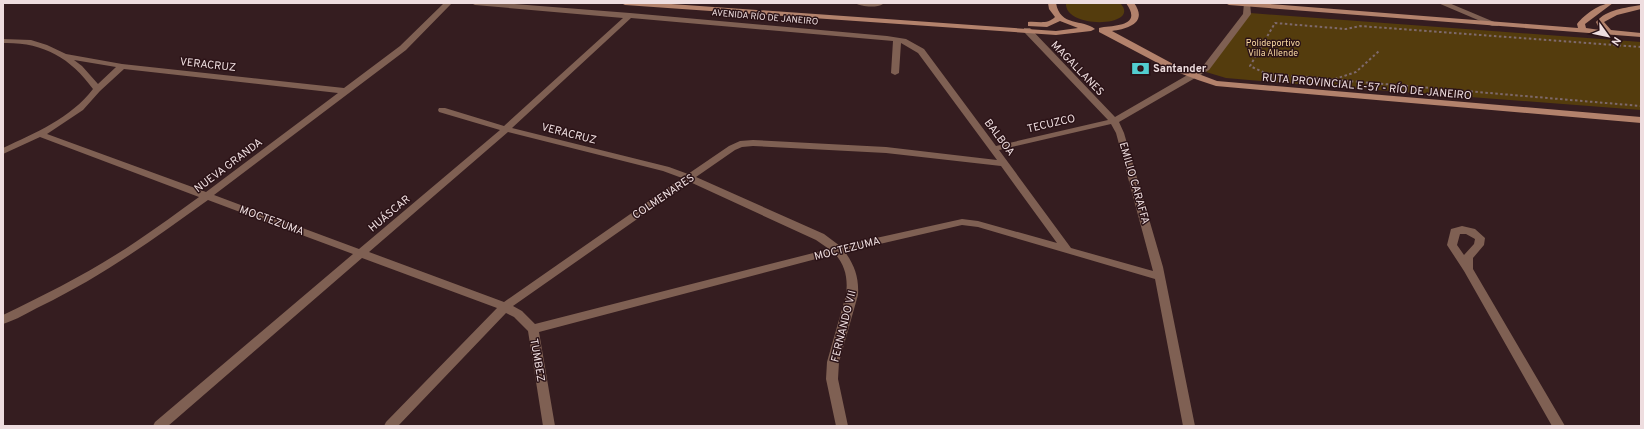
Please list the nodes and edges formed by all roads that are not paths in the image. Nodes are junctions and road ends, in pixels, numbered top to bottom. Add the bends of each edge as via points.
1 (448, 3) edge
2 (475, 3) edge
3 (625, 3) edge
4 (720, 3) edge
5 (859, 3) edge
6 (1043, 3) edge
7 (1130, 3) edge
8 (1229, 3) edge
9 (1442, 3) edge
10 (1608, 3) edge
11 (1618, 3) edge
12 (879, 4) dead end
13 (1247, 4) junction
14 (1052, 6) edge
15 (1639, 7) edge
16 (630, 15) junction
17 (1060, 17) junction
18 (1495, 24) junction
19 (1091, 29) junction
20 (1027, 30) junction
21 (1104, 30) junction
22 (1582, 30) junction
23 (1609, 33) junction
24 (1641, 35) edge
25 (897, 40) junction
26 (3, 41) edge
27 (910, 44) joint
28 (67, 56) junction
29 (122, 66) junction
30 (895, 73) dead end
31 (1193, 75) junction
32 (97, 89) junction
33 (346, 91) junction
34 (442, 110) dead end
35 (1114, 121) junction
36 (1640, 121) edge
37 (506, 129) junction
38 (39, 134) junction
39 (993, 149) junction
40 (3, 151) edge
41 (1005, 164) junction
42 (690, 178) junction
43 (207, 196) junction
44 (1067, 249) junction
45 (838, 250) junction
46 (362, 252) junction
47 (1468, 269) dead end
48 (1160, 277) junction
49 (506, 307) junction
50 (5, 320) edge
51 (533, 329) junction
52 (159, 426) edge
53 (390, 426) edge
54 (550, 426) edge
55 (842, 426) edge
56 (1189, 426) edge
57 (1559, 426) edge

1 - 33 street, NUEVA GRANDA via 403,48
2 - 16 street, AVENIDA RÍO DE JANEIRO
3 - 20 main road
4 - 17 main road via 1042,25 1053,23
5 - 12 street
6 - 14 main road
7 - 21 main road via 1136,14 1134,20 1122,27
8 - 13 main road
9 - 18 street
10 - 22 main road via 1581,24
11 - 15 main road
13 - 18 main road
13 - 31 street via 1247,14 1206,68
14 - 17 main road
15 - 23 main road via 1620,11 1600,22
16 - 25 street, AVENIDA RÍO DE JANEIRO
16 - 37 street, HUÁSCAR
17 - 19 main road via 1074,25
18 - 22 main road
19 - 20 main road via 1056,33
19 - 21 main road
20 - 35 street, MAGALLANES
21 - 31 main road, RUTA PROVINCIAL E-57 - RÍO DE JANEIRO
22 - 23 main road
23 - 24 main road
25 - 27 street, AVENIDA RÍO DE JANEIRO
25 - 30 street
26 - 28 street, VERACRUZ via 28,42
27 - 39 street, BALBOA via 921,51
28 - 29 street, VERACRUZ
28 - 32 street
29 - 32 street
29 - 33 street, VERACRUZ
31 - 35 street
31 - 36 main road, RUTA PROVINCIAL E-57 - RÍO DE JANEIRO via 1207,81 1229,85
32 - 38 street via 85,105
33 - 43 street, NUEVA GRANDA
34 - 37 street, VERACRUZ
35 - 39 street, TECUZCO
35 - 48 street, EMILIO CARAFFA via 1124,142
37 - 42 street, VERACRUZ via 666,169
37 - 46 street, HUÁSCAR
38 - 40 street
38 - 43 street, MOCTEZUMA
39 - 41 street, BALBOA
41 - 42 street, COLMENARES via 886,150 748,143 732,148
41 - 44 street, BALBOA
42 - 45 street, FERNANDO VII via 820,237
42 - 49 street, COLMENARES
43 - 46 street, MOCTEZUMA
43 - 50 street, NUEVA GRANDA via 140,244 88,276
44 - 45 street, MOCTEZUMA via 978,224 962,222
44 - 48 street, MOCTEZUMA
45 - 51 street, MOCTEZUMA
45 - 55 street, FERNANDO VII via 846,260 854,284 833,362 832,379
46 - 49 street, MOCTEZUMA
46 - 52 street, HUÁSCAR
47 - 57 street
48 - 56 street, EMILIO CARAFFA
49 - 51 street, TUMBEZ via 518,314
49 - 53 street, COLMENARES
51 - 54 street, TUMBEZ

